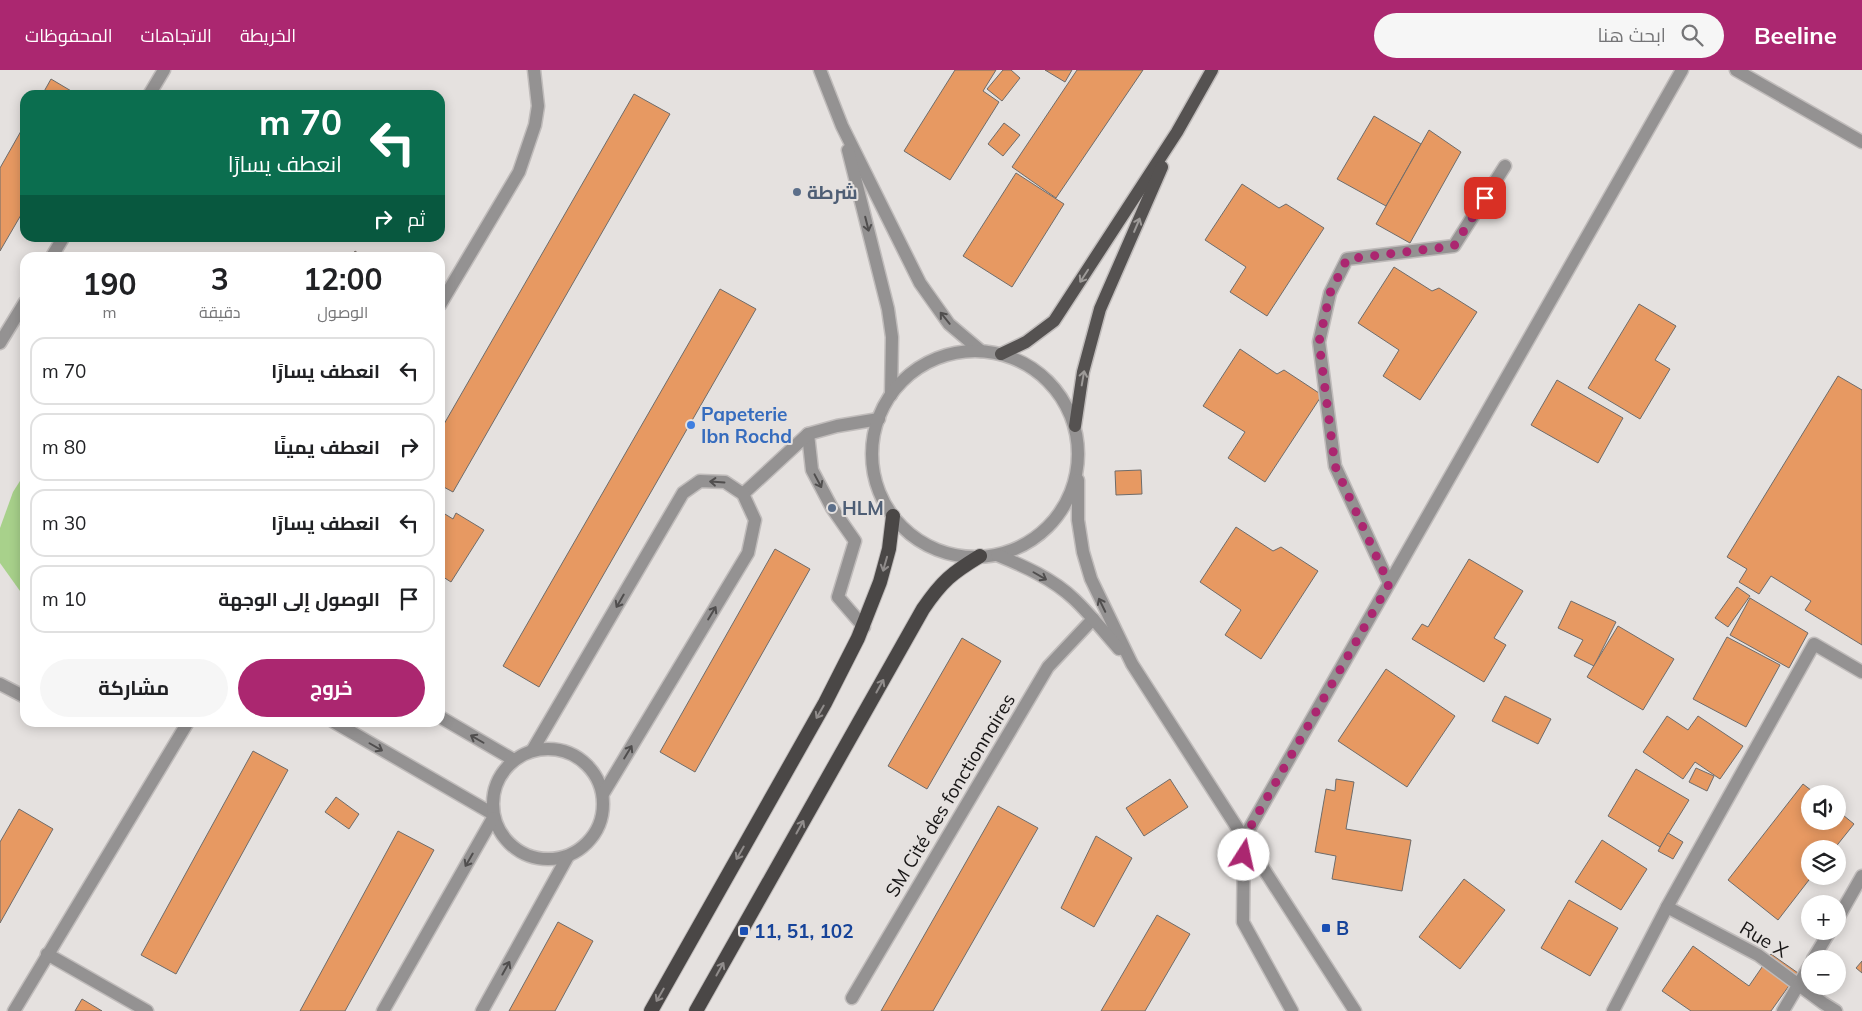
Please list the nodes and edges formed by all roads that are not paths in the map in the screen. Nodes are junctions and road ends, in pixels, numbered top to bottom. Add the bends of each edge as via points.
1 (164, 70) edge
2 (534, 70) edge
3 (820, 70) edge
4 (1212, 70) edge
5 (1682, 70) edge
6 (1736, 70) edge
7 (152, 90) edge
8 (842, 126) junction
9 (1177, 132) junction
10 (1862, 142) edge
11 (1505, 166) dead end
12 (445, 297) edge
13 (20, 310) edge
14 (0, 343) edge
15 (980, 351) junction
16 (1001, 354) junction
17 (891, 395) junction
18 (879, 418) junction
19 (1075, 426) junction
20 (808, 434) junction
21 (1079, 457) junction
22 (744, 494) junction
23 (893, 516) junction
24 (997, 555) junction
25 (980, 556) junction
26 (1389, 584) junction
27 (1093, 619) junction
28 (864, 626) junction
29 (1132, 664) junction
30 (1862, 672) edge
31 (0, 684) edge
32 (20, 694) edge
33 (445, 720) edge
34 (185, 727) edge
35 (342, 727) edge
36 (532, 751) junction
37 (514, 760) junction
38 (603, 794) junction
39 (493, 816) junction
40 (1244, 838) junction
41 (568, 856) junction
42 (1862, 876) edge
43 (1846, 904) edge
44 (1667, 907) junction
45 (47, 954) junction
46 (1801, 980) edge
47 (1798, 985) junction
48 (852, 998) dead end
49 (14, 1011) edge
50 (147, 1011) edge
51 (383, 1011) edge
52 (482, 1011) edge
53 (650, 1011) edge
54 (696, 1011) edge
55 (1292, 1011) edge
56 (1355, 1011) edge
57 (1613, 1011) edge
58 (1783, 1011) edge
59 (1836, 1011) edge

1 - 7 street
2 - 12 street via 538,106 535,126 519,172
3 - 8 street
4 - 9 main road
5 - 26 street
6 - 10 street
15 -> 8 street via 949,324 920,283
8 -> 17 street via 888,309 892,337
9 -> 16 main road via 1054,321 1026,342
19 -> 9 main road via 1100,309
11 - 26 street via 1454,246 1347,259 1330,293 1319,342 1335,466
13 - 14 street
15 - 16 street
15 - 17 street via 940,357 915,371
16 - 19 street via 1026,364 1048,380 1065,401
17 - 18 street
18 - 20 street
18 - 23 street via 873,443 873,469 880,494
19 - 21 street
20 - 22 street
20 -> 28 street via 812,470 832,508 855,540 838,597
21 - 24 street via 1074,484 1057,516 1045,530 1022,546
29 -> 21 street via 1094,586 1083,552 1078,520
22 -> 36 street via 725,482 700,481 683,493
38 -> 22 street via 748,553 755,520
23 - 25 street via 913,536 939,550 960,556
23 -> 28 highway via 889,549
24 - 25 street
24 -> 27 street via 1046,579 1073,598
54 -> 25 highway via 924,608 950,575
26 - 40 street
27 - 29 street
27 - 48 street, SM Cité des fonctionnaires via 1048,667
28 -> 53 highway via 825,703
29 - 40 street
30 - 44 street via 1814,644
31 - 32 street
37 -> 33 street
34 - 45 street
35 -> 39 street
36 - 37 street
36 - 38 street via 550,748 569,752 584,762 596,777
37 - 39 street via 496,784 492,799
38 - 41 street via 604,806 598,829 580,850
39 - 41 street via 501,835 514,849 531,857 550,860
39 -> 51 street
40 - 55 street via 1243,922
40 - 56 street
52 -> 41 street
42 - 43 street
44 - 47 street, Rue X via 1758,955
44 - 57 street
45 - 49 street
45 - 50 street
46 - 47 street
47 - 58 street
47 - 59 street, Rue X

